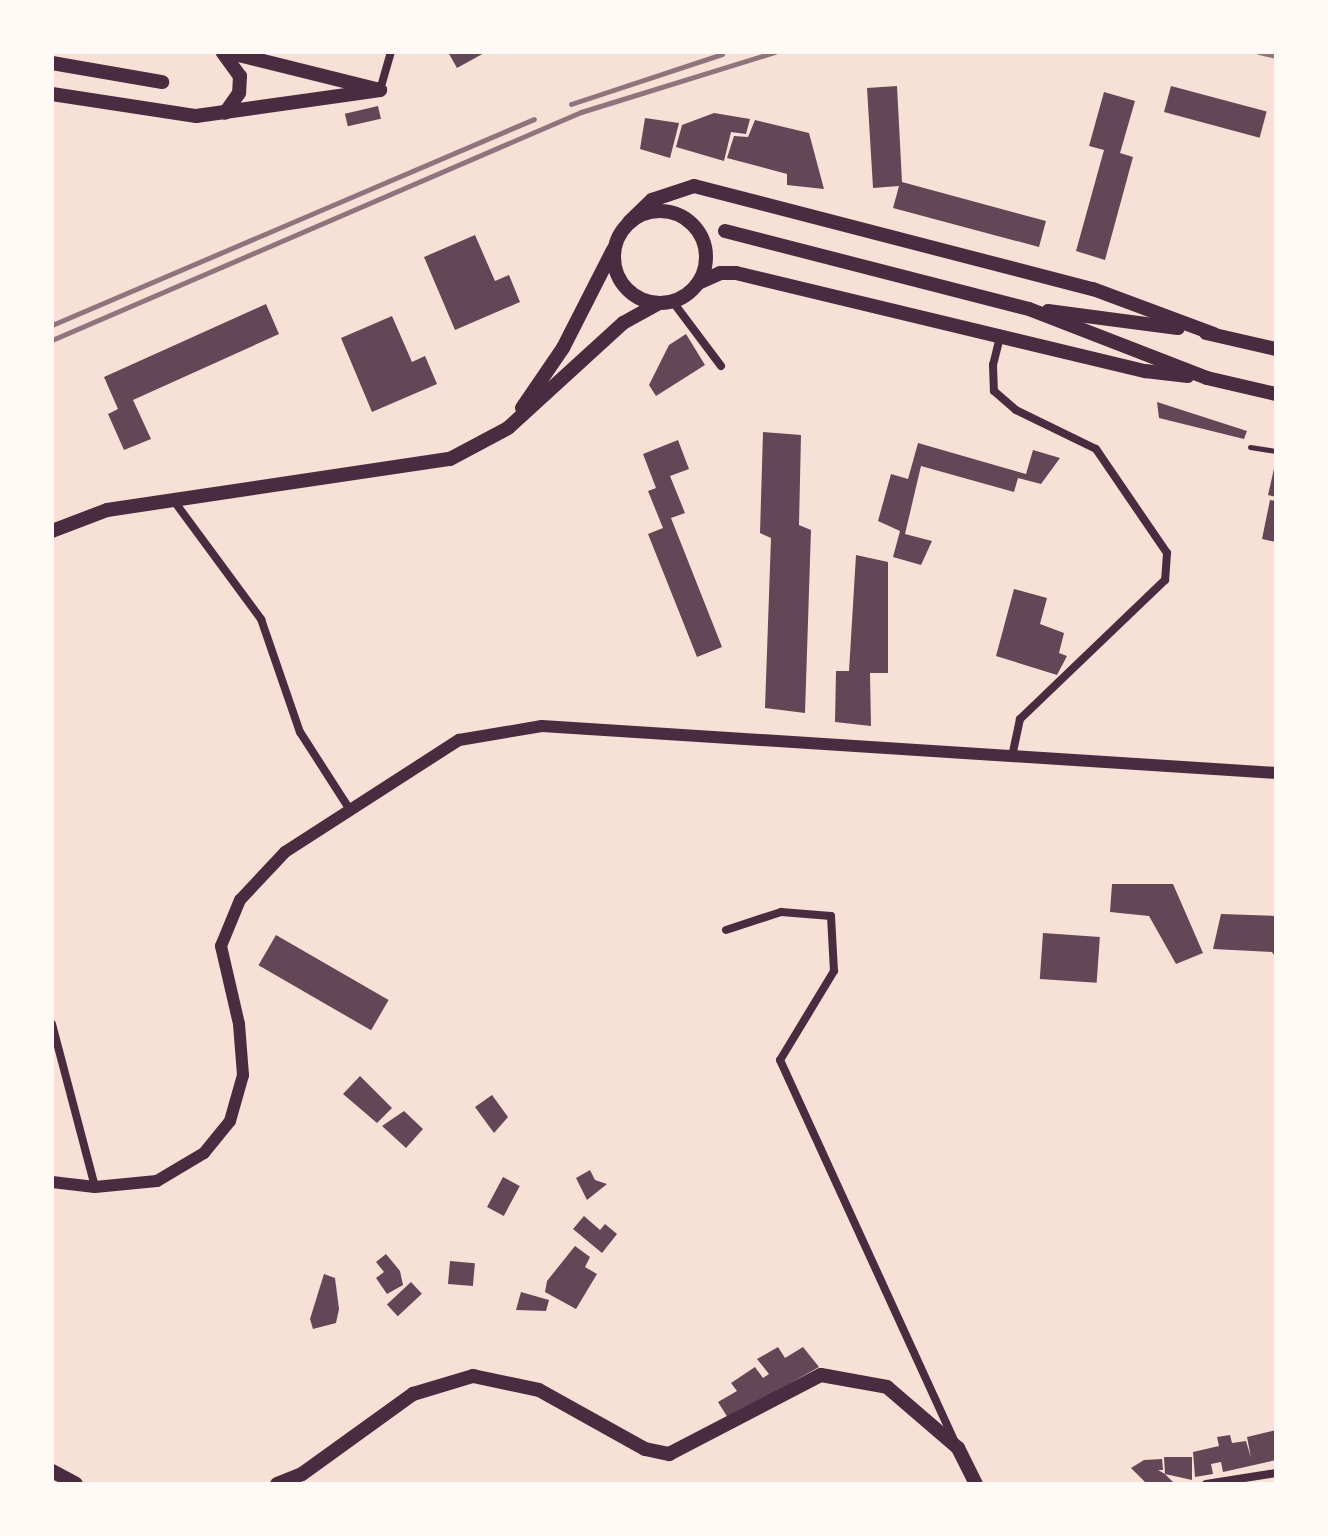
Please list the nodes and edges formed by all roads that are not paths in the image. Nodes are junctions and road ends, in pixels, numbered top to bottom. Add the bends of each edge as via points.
1 (220, 52) edge
2 (227, 52) edge
3 (391, 52) edge
4 (52, 63) edge
5 (162, 82) dead end
6 (380, 90) junction
7 (52, 94) edge
8 (225, 113) junction
9 (629, 222) junction
10 (725, 231) dead end
11 (614, 248) junction
12 (698, 283) junction
13 (673, 302) junction
14 (657, 304) junction
15 (1029, 309) junction
16 (1214, 334) junction
17 (1000, 337) junction
18 (1276, 349) edge
19 (721, 366) dead end
20 (1207, 378) junction
21 (1276, 394) edge
22 (508, 428) junction
23 (1250, 447) dead end
24 (1276, 451) edge
25 (174, 500) junction
26 (52, 531) edge
27 (1012, 756) junction
28 (1276, 773) edge
29 (350, 810) junction
30 (726, 930) dead end
31 (52, 1024) edge
32 (52, 1182) edge
33 (95, 1187) junction
34 (958, 1448) junction
35 (52, 1471) edge
36 (1276, 1473) edge
37 (1212, 1483) edge
38 (76, 1484) edge
39 (277, 1484) edge
40 (976, 1484) edge

1 - 8 main road via 235,63 240,76 239,93
2 - 6 main road
3 - 6 street
4 - 5 main road
6 - 8 main road
7 - 8 main road via 152,112
9 - 11 main road
9 - 12 main road via 642,214 671,212 696,227 706,255
9 - 16 main road via 652,200 694,186 1093,289
10 - 15 main road
11 - 14 main road via 619,279 642,300
11 - 22 main road via 563,348
12 - 13 main road
12 - 17 main road via 720,273 736,273
13 - 14 main road
13 - 19 street
14 - 22 main road via 623,323
15 - 16 main road
15 - 20 main road
16 - 18 main road
17 - 20 main road via 1145,371
17 - 27 street via 994,391 1016,410 1096,449 1167,553 1165,580 1020,719
20 - 21 main road
22 - 25 main road via 450,459 395,472
23 - 24 lane
25 - 26 main road via 107,510
25 - 29 street via 261,619 300,732
27 - 28 street
27 - 29 street via 542,726 459,740
29 - 33 street via 285,852 249,890 221,946 239,1024 243,1075 230,1121 204,1153 157,1181
30 - 34 street via 781,912 831,916 834,971 780,1060
31 - 33 street
32 - 33 street
34 - 39 main road via 887,1387 821,1375 669,1454 645,1449 539,1390 473,1376 413,1394 302,1474
34 - 40 main road
35 - 38 main road
36 - 37 street

